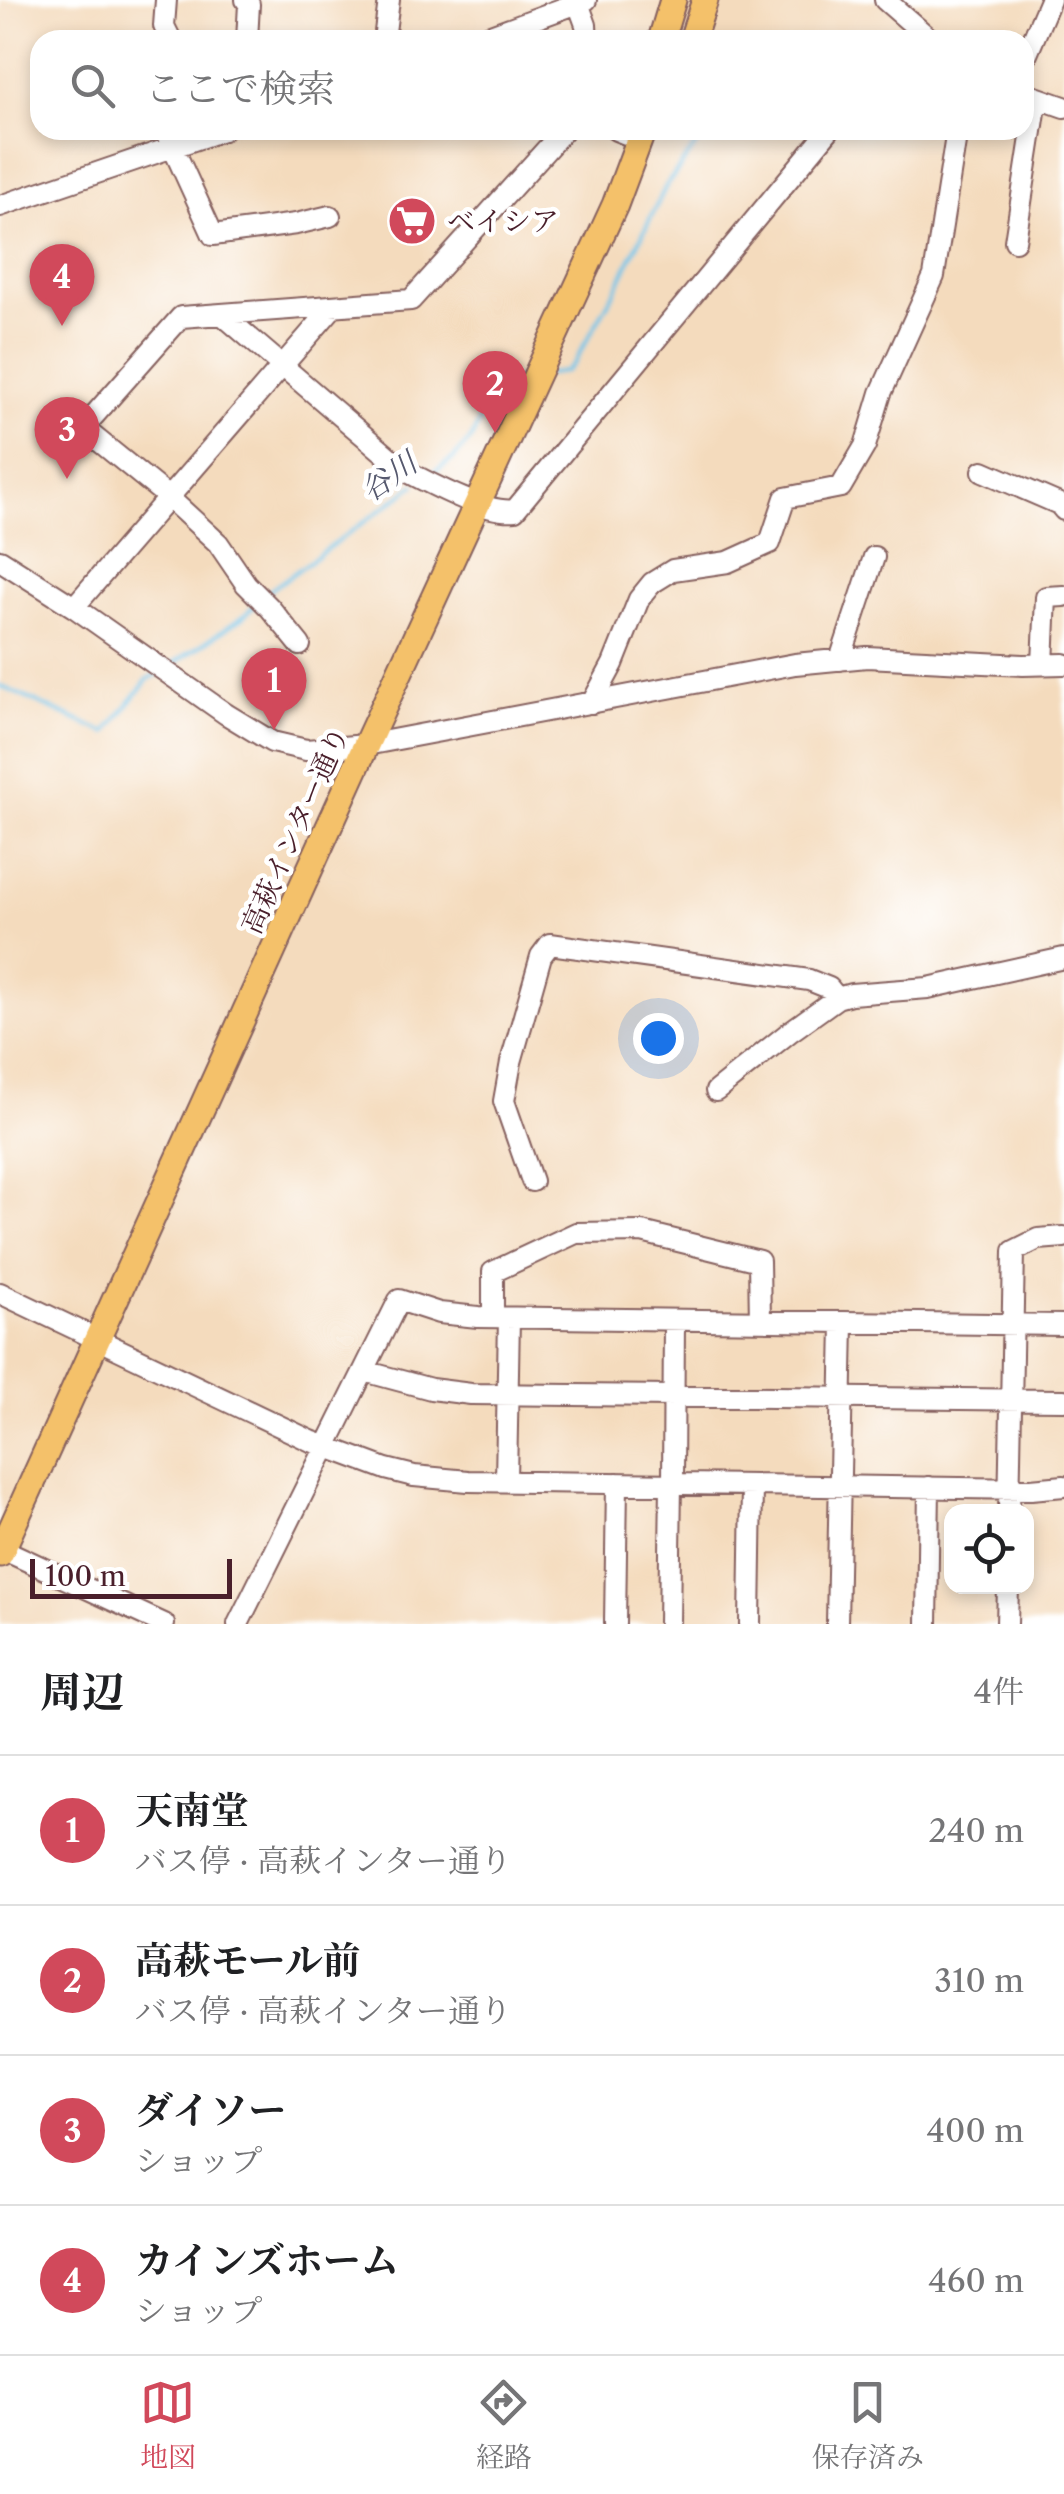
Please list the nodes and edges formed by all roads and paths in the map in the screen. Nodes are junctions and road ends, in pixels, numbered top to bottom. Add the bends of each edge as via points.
1 (166, 0) edge
2 (246, 0) edge
3 (388, 0) edge
4 (673, 0) edge
5 (689, 0) edge
6 (705, 0) edge
7 (885, 0) edge
8 (1050, 0) edge
9 (582, 2) edge
10 (166, 30) edge
11 (247, 30) edge
12 (385, 30) edge
13 (505, 30) edge
14 (586, 30) edge
15 (664, 30) edge
16 (679, 30) edge
17 (695, 30) edge
18 (915, 30) edge
19 (1034, 38) edge
20 (1034, 97) edge
21 (1064, 107) edge
22 (165, 140) edge
23 (168, 140) edge
24 (555, 140) edge
25 (624, 140) edge
26 (655, 140) edge
27 (822, 140) edge
28 (954, 140) edge
29 (1026, 140) edge
30 (0, 206) edge
31 (330, 216) dead end
32 (1015, 242) dead end
33 (334, 306) junction
34 (224, 316) junction
35 (557, 330) junction
36 (282, 365) junction
37 (983, 471) dead end
38 (168, 497) junction
39 (477, 502) junction
40 (1064, 510) edge
41 (874, 558) dead end
42 (0, 560) edge
43 (1064, 596) edge
44 (74, 608) junction
45 (300, 646) dead end
46 (840, 660) junction
47 (1053, 664) edge
48 (592, 703) junction
49 (366, 745) junction
50 (1064, 958) edge
51 (837, 998) junction
52 (716, 1090) dead end
53 (532, 1181) dead end
54 (1064, 1237) edge
55 (0, 1294) edge
56 (501, 1317) junction
57 (674, 1320) junction
58 (760, 1321) junction
59 (843, 1322) junction
60 (1012, 1325) junction
61 (1064, 1325) edge
62 (97, 1340) junction
63 (364, 1371) junction
64 (507, 1394) junction
65 (674, 1395) junction
66 (842, 1397) junction
67 (1011, 1399) junction
68 (1064, 1400) edge
69 (326, 1447) junction
70 (506, 1480) junction
71 (617, 1483) junction
72 (672, 1484) junction
73 (752, 1484) junction
74 (840, 1486) junction
75 (1064, 1486) edge
76 (928, 1487) junction
77 (1010, 1488) junction
78 (1009, 1504) edge
79 (1, 1552) edge
80 (1008, 1594) edge
81 (164, 1624) edge
82 (238, 1624) edge
83 (615, 1624) edge
84 (669, 1624) edge
85 (750, 1624) edge
86 (837, 1624) edge
87 (927, 1624) edge
88 (1007, 1624) edge

1 - 10 street
2 - 11 street
3 - 12 street
4 - 15 main road
5 - 16 main road
6 - 17 main road
7 - 18 street
8 - 19 street
9 - 13 street
9 - 14 street
20 - 21 street
22 - 30 street
23 - 31 street via 213,235
24 - 33 street via 411,300
25 - 35 main road via 577,256
26 - 35 main road via 602,262
27 - 39 street via 524,501 507,512
28 - 48 street via 934,276 880,392 865,446 841,486 785,498 770,543 652,582
29 - 32 street
33 - 34 street
33 - 36 street
34 - 36 street
34 - 38 street via 181,317 83,428
35 - 39 main road, 高萩インター通り
36 - 38 street
36 - 39 street via 404,470
37 - 40 street
38 - 44 street
38 - 45 street via 218,542
39 - 49 main road, 高萩インター通り
41 - 46 street
42 - 44 street
43 - 47 street via 1046,597
44 - 49 street via 272,742 306,750
46 - 47 street
46 - 48 street
48 - 49 street
49 - 62 main road, 高萩インター通り
50 - 51 street via 928,988
51 - 52 street
51 - 53 street via 808,980 550,944 541,956 504,1100
54 - 60 street via 1038,1239 1014,1251
55 - 62 street
56 - 57 street
56 - 58 street via 493,1272 571,1234 642,1232 759,1261
56 - 63 street via 439,1313 400,1300
56 - 64 street
57 - 58 street
57 - 65 street
58 - 59 street
59 - 60 street
59 - 66 street
60 - 61 street
60 - 67 street
62 - 69 street
62 - 79 main road, 高萩インター通り
63 - 64 street via 431,1390
63 - 69 street
64 - 65 street
64 - 70 street
65 - 66 street
65 - 72 street
66 - 67 street
66 - 74 street
67 - 68 street
67 - 77 street
69 - 70 street via 414,1476
69 - 82 street
70 - 71 street
71 - 72 street
71 - 83 street
72 - 73 street
72 - 84 street
73 - 74 street
73 - 85 street
74 - 76 street
74 - 86 street
75 - 77 street
76 - 77 street
76 - 87 street
77 - 78 street
79 - 81 street
80 - 88 street

